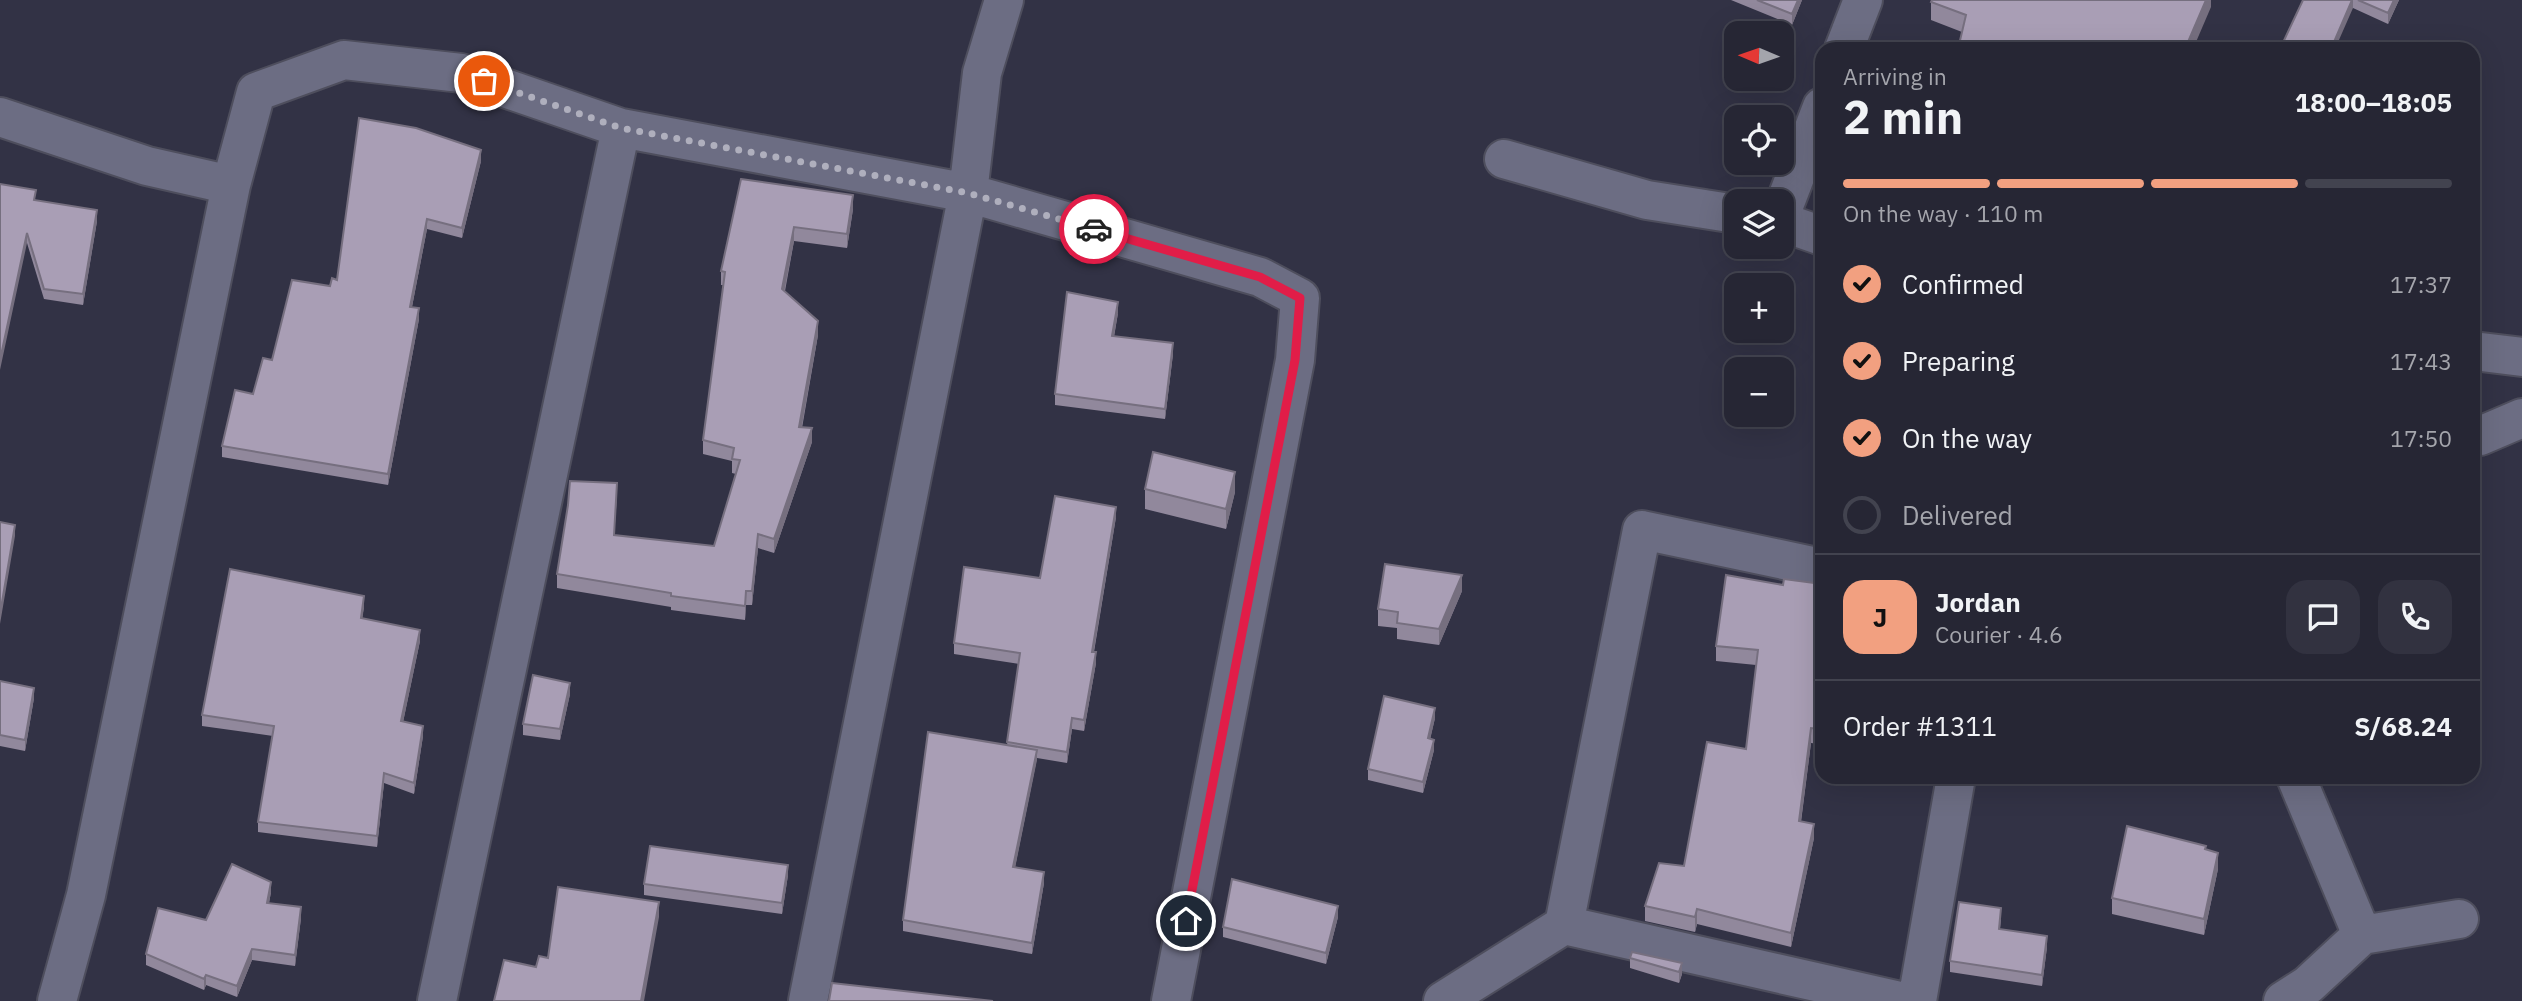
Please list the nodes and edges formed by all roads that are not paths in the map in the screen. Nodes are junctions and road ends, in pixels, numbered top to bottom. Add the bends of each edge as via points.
1 (1004, 0) edge
2 (1863, 0) edge
3 (1847, 42) edge
4 (0, 117) edge
5 (1815, 125) edge
6 (621, 128) junction
7 (1504, 159) dead end
8 (231, 185) junction
9 (1790, 189) edge
10 (968, 193) junction
11 (1724, 212) edge
12 (1794, 226) edge
13 (1815, 234) edge
14 (2480, 352) edge
15 (2522, 357) edge
16 (2522, 418) edge
17 (2480, 436) edge
18 (1815, 567) edge
19 (1955, 784) edge
20 (2299, 784) edge
21 (2459, 919) dead end
22 (1564, 925) junction
23 (2362, 935) junction
24 (57, 1001) edge
25 (437, 1001) edge
26 (808, 1001) edge
27 (1171, 1001) edge
28 (1443, 1001) edge
29 (1900, 1001) edge
30 (1917, 1001) edge
31 (2283, 1001) edge

1 - 10 street via 982,73
2 - 3 street
4 - 8 street via 147,166
5 - 9 street
6 - 8 street via 461,73 344,60 256,92
6 - 10 street
6 - 25 street
7 - 11 street via 1647,200
8 - 24 street via 86,895
10 - 26 street
10 - 27 street via 1260,277 1300,298 1295,360
12 - 13 street
14 - 15 street
16 - 17 street
18 - 22 street via 1642,530
19 - 30 street
20 - 23 street
21 - 23 street
22 - 28 street
22 - 29 street
23 - 31 street via 2308,985

